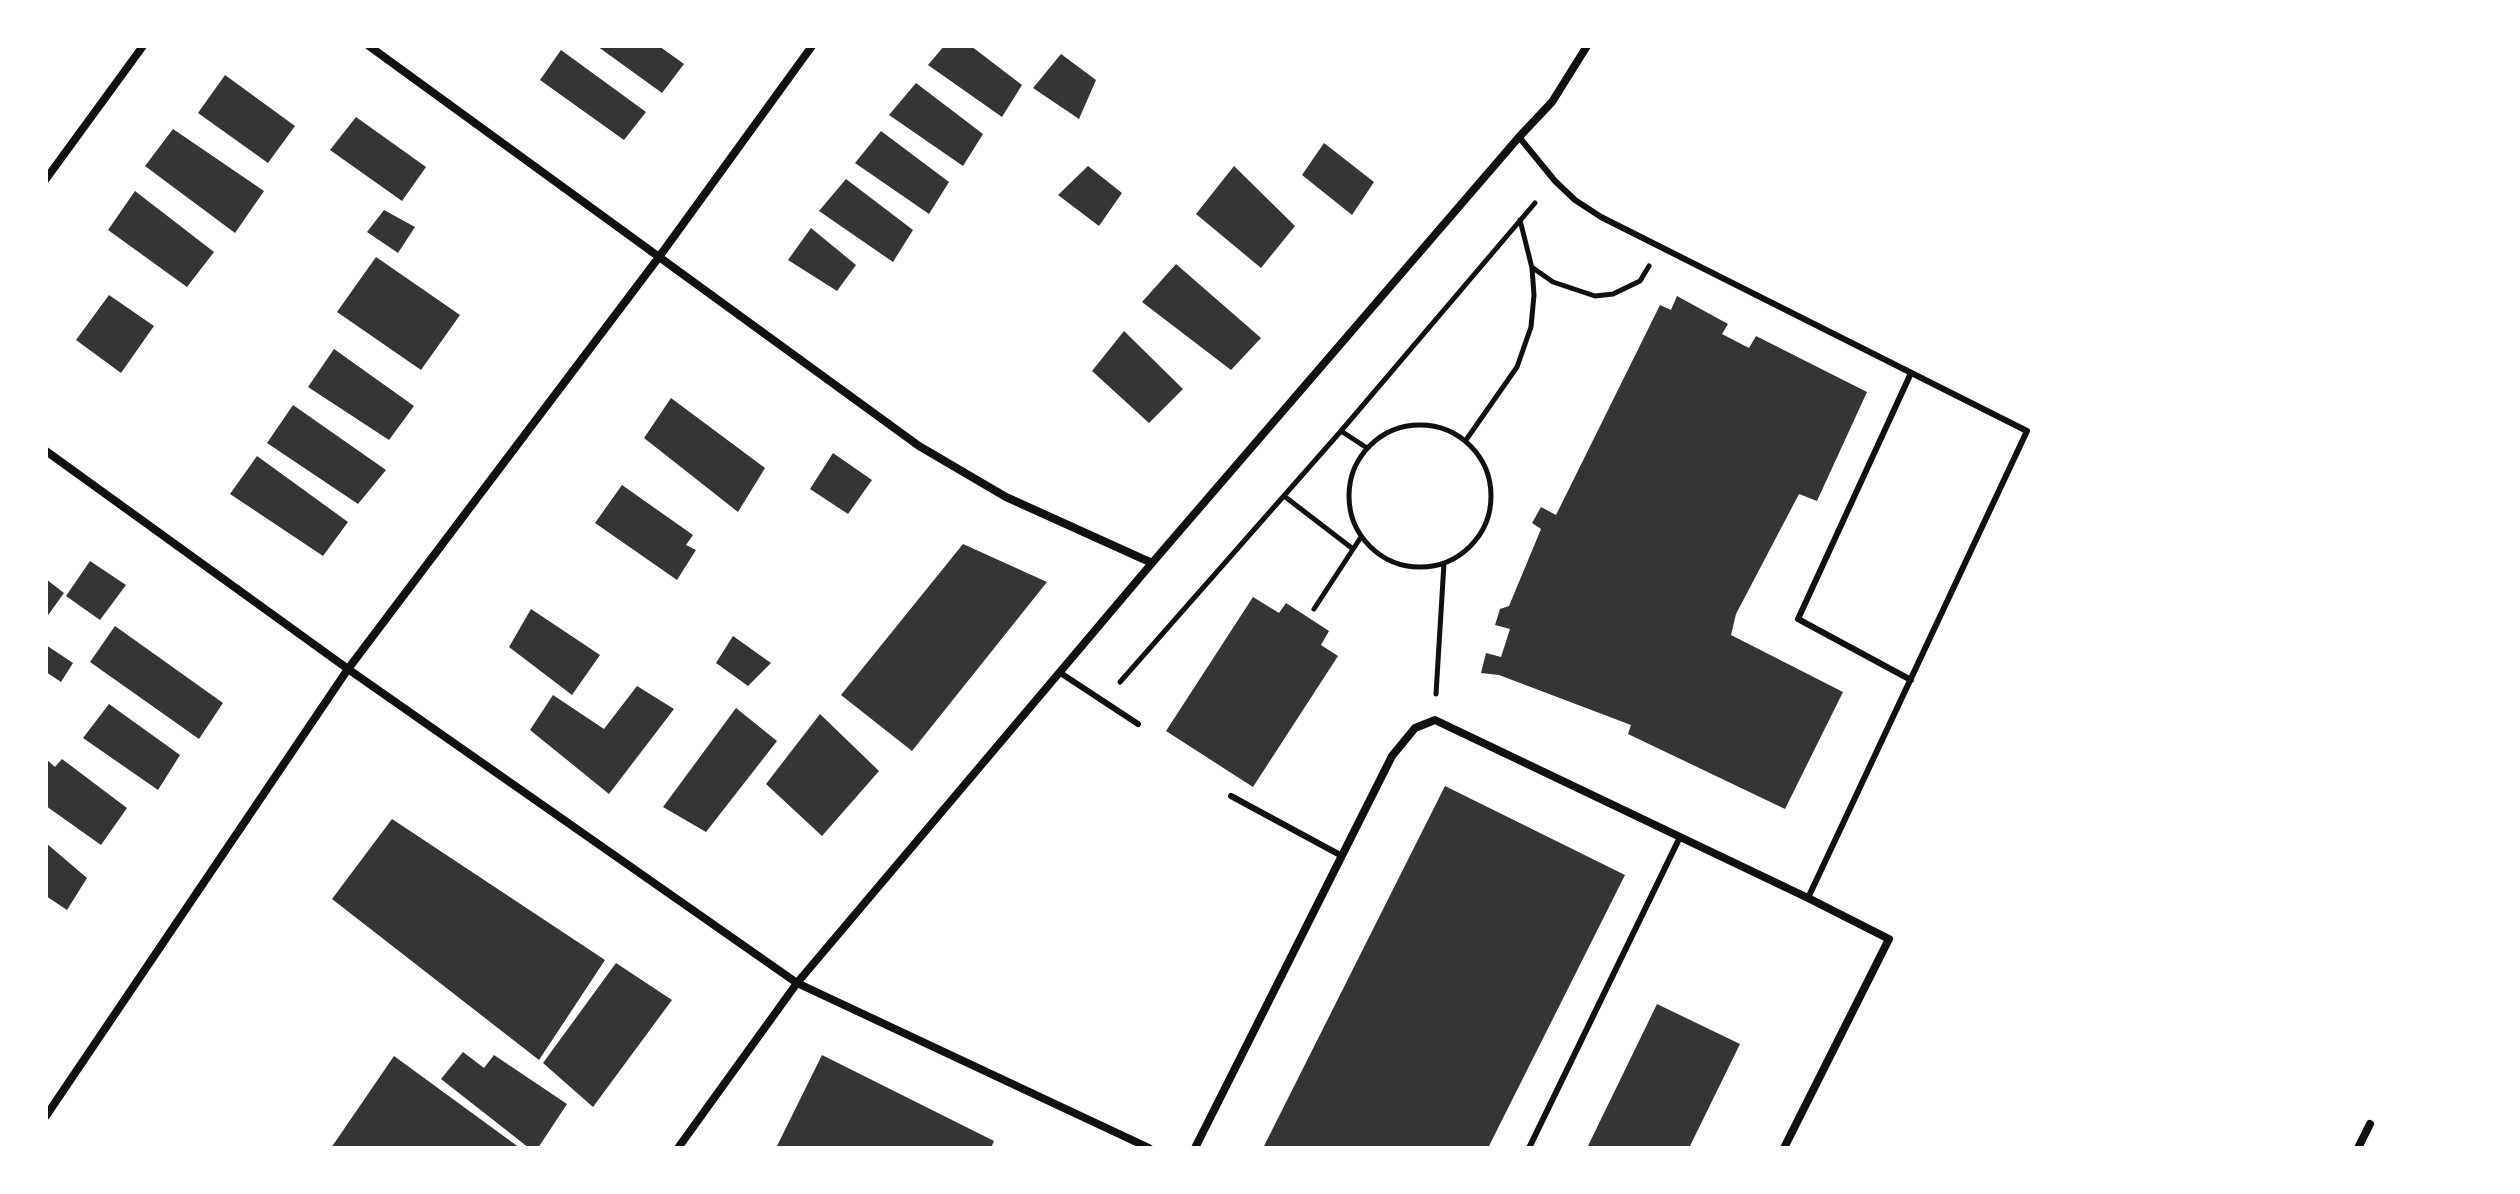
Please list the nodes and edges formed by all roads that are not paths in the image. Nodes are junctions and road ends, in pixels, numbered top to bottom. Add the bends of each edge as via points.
1 (143, 46) edge
2 (369, 46) edge
3 (812, 46) edge
4 (1587, 46) edge
5 (1519, 137) junction
6 (46, 179) edge
7 (659, 257) junction
8 (1911, 373) junction
9 (46, 451) edge
10 (1152, 563) junction
11 (348, 669) junction
12 (1059, 672) junction
13 (1911, 680) junction
14 (1138, 724) dead end
15 (1231, 796) dead end
16 (1680, 837) junction
17 (1342, 856) junction
18 (1808, 898) junction
19 (797, 983) junction
20 (46, 1116) edge
21 (2370, 1124) dead end
22 (678, 1148) edge
23 (1149, 1148) edge
24 (1195, 1148) edge
25 (1529, 1148) edge
26 (1784, 1148) edge
27 (2358, 1148) edge

1 - 6 street
2 - 7 street
3 - 7 street
4 - 5 street via 1552,102
5 - 8 lane via 1555,181 1601,217
5 - 10 street
7 - 10 street via 919,446 1006,497
7 - 11 street
8 - 13 lane via 1798,619
8 - 13 lane via 2027,431
9 - 11 street
10 - 12 street
11 - 19 street
11 - 20 street
12 - 14 lane
12 - 19 street
13 - 18 lane
15 - 17 lane
16 - 17 street via 1435,720 1415,728 1392,756
16 - 18 street
16 - 25 lane
17 - 24 street
18 - 26 street via 1889,939
19 - 22 street
19 - 23 street
21 - 27 street

